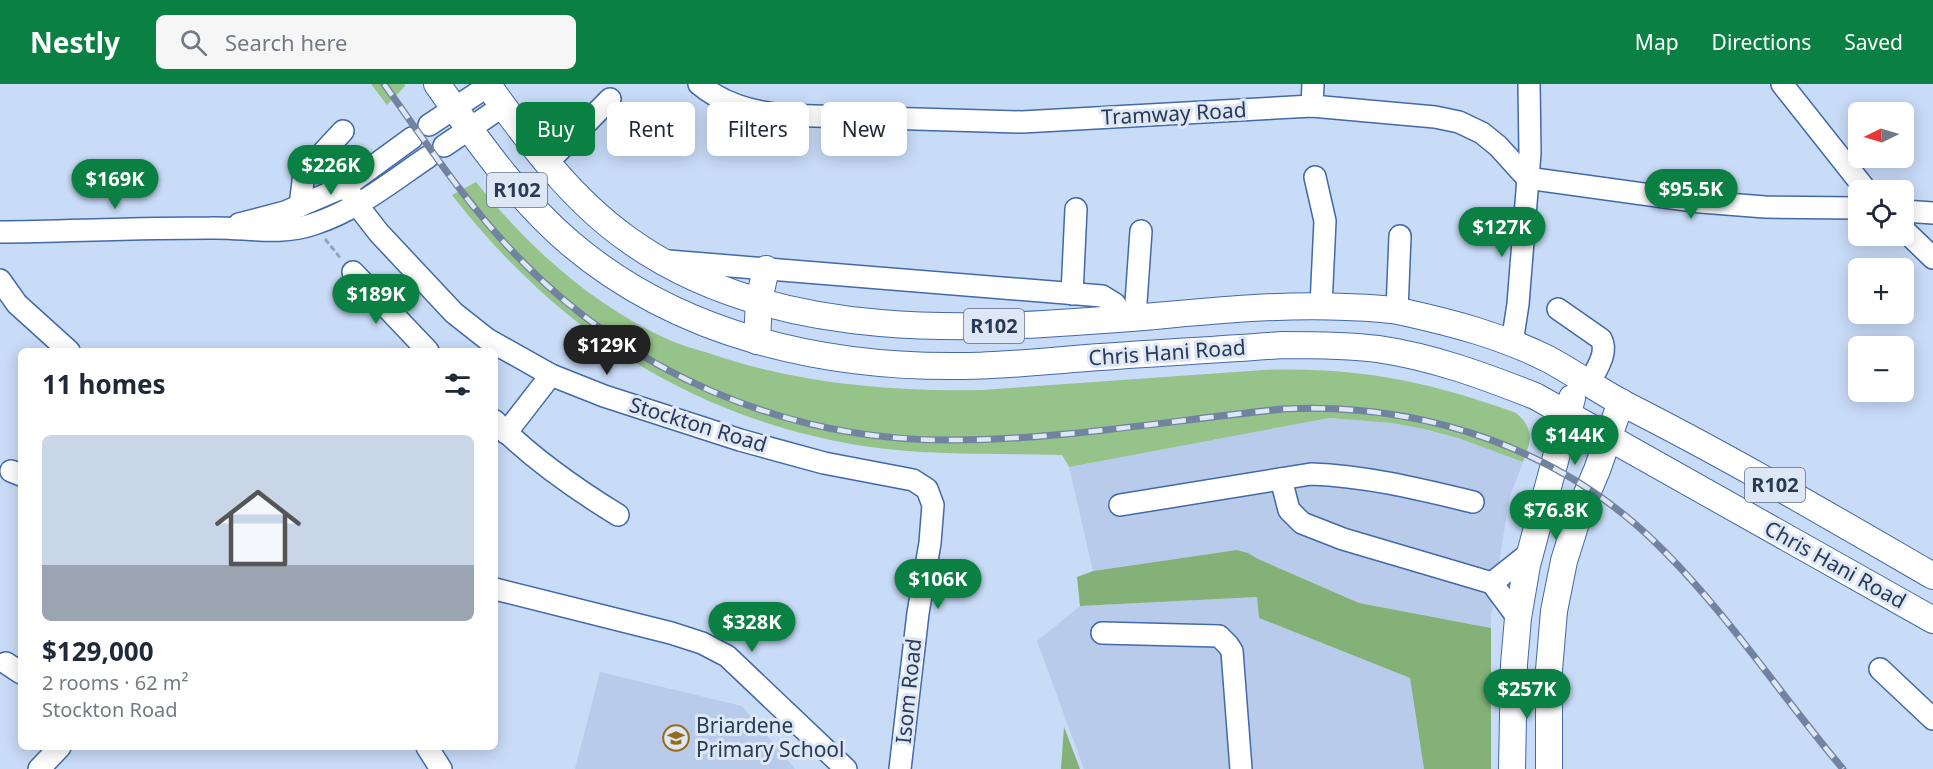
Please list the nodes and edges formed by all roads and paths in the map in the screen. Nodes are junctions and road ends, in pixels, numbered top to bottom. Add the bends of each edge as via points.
1 (437, 84) edge
2 (699, 84) edge
3 (1313, 84) edge
4 (1529, 84) edge
5 (1782, 84) edge
6 (487, 85) edge
7 (610, 99) dead end
8 (503, 106) junction
9 (1312, 106) junction
10 (454, 108) junction
11 (429, 126) dead end
12 (468, 129) junction
13 (344, 131) dead end
14 (412, 138) dead end
15 (547, 163) junction
16 (1315, 177) dead end
17 (1527, 178) junction
18 (1858, 180) edge
19 (346, 186) junction
20 (300, 206) junction
21 (358, 206) junction
22 (1848, 208) edge
23 (1076, 209) dead end
24 (1914, 212) edge
25 (1933, 213) edge
26 (313, 225) junction
27 (230, 227) junction
28 (1141, 231) dead end
29 (0, 232) edge
30 (1400, 236) dead end
31 (1914, 240) edge
32 (1933, 258) edge
33 (661, 260) junction
34 (766, 269) junction
35 (353, 272) joint
36 (0, 280) edge
37 (1072, 294) junction
38 (759, 300) junction
39 (1321, 306) junction
40 (1558, 309) dead end
41 (1398, 311) junction
42 (1129, 318) junction
43 (757, 341) junction
44 (1512, 343) junction
45 (66, 348) edge
46 (425, 348) edge
47 (1091, 357) junction
48 (551, 375) junction
49 (1584, 382) junction
50 (1621, 402) junction
51 (1567, 414) junction
52 (501, 427) edge
53 (1608, 437) junction
54 (1281, 479) junction
55 (913, 480) joint
56 (1473, 502) dead end
57 (1120, 505) dead end
58 (618, 515) dead end
59 (1531, 552) junction
60 (1933, 576) edge
61 (1492, 583) junction
62 (498, 590) edge
63 (1518, 618) junction
64 (1933, 620) edge
65 (1102, 633) dead end
66 (1880, 669) dead end
67 (1933, 719) edge
68 (57, 750) edge
69 (429, 750) edge
70 (39, 769) edge
71 (441, 769) edge
72 (846, 769) edge
73 (900, 769) edge
74 (1241, 769) edge
75 (1512, 769) edge
76 (1549, 769) edge

1 - 10 main road, Chris Hani Road / R102
2 - 9 street, Tramway Road via 737,107 781,115 1048,122
3 - 9 street
4 - 17 street
5 - 18 street
6 - 8 main road, Chris Hani Road / R102
6 - 10 street
7 - 15 street
8 - 12 street
8 - 15 main road, Chris Hani Road / R102
9 - 17 street, Tramway Road via 1459,122 1498,146
10 - 11 street
10 - 12 main road, Chris Hani Road / R102
12 - 21 street
12 - 43 main road, Chris Hani Road / R102 via 526,202 572,245 629,286 670,309
13 - 20 street via 304,173
14 - 19 street
15 - 33 main road, Chris Hani Road / R102 via 588,207
16 - 39 street via 1325,221
17 - 22 street via 1765,207
17 - 44 street
19 - 20 street
19 - 21 street, Stockton Road
20 - 27 street
21 - 26 street
21 - 48 street, Stockton Road via 460,319
23 - 37 street
24 - 25 street
26 - 27 street via 259,232
26 - 35 path
27 - 29 street
28 - 42 street
30 - 41 street
31 - 32 street
33 - 34 street
33 - 38 main road, Chris Hani Road / R102
34 - 37 street
34 - 38 main road
35 - 46 street
36 - 45 street via 17,304
37 - 42 street via 1102,296
38 - 42 main road, Chris Hani Road / R102 via 852,321 927,327
38 - 43 main road
39 - 41 main road, Chris Hani Road / R102
39 - 42 main road, Chris Hani Road / R102
40 - 49 street via 1604,345 1604,352
41 - 44 main road, Chris Hani Road / R102
42 - 47 main road via 1111,346
43 - 47 main road, Chris Hani Road / R102 via 823,356 900,364 964,366
44 - 49 main road, Chris Hani Road / R102
47 - 51 main road, Chris Hani Road / R102 via 1282,345 1378,350 1477,373 1535,396
48 - 52 street
48 - 55 street, Stockton Road via 740,440 824,463
49 - 50 main road, Chris Hani Road / R102
49 - 51 main road
50 - 53 main road
50 - 60 main road, Chris Hani Road / R102 via 1677,429
51 - 53 main road, Chris Hani Road / R102
51 - 59 main road
52 - 58 street via 582,492
53 - 64 main road, Chris Hani Road / R102
53 - 76 main road via 1564,561 1554,611 1549,670
54 - 56 street via 1311,474 1376,479
54 - 57 street
54 - 61 street via 1289,510 1302,523
55 - 73 street, Isom Road via 927,489 933,505 926,612
59 - 61 street
59 - 63 main road
61 - 63 street
62 - 72 street via 702,643 727,656
63 - 75 main road
65 - 74 street via 1224,639 1232,651
66 - 67 street
68 - 70 street
69 - 71 street

